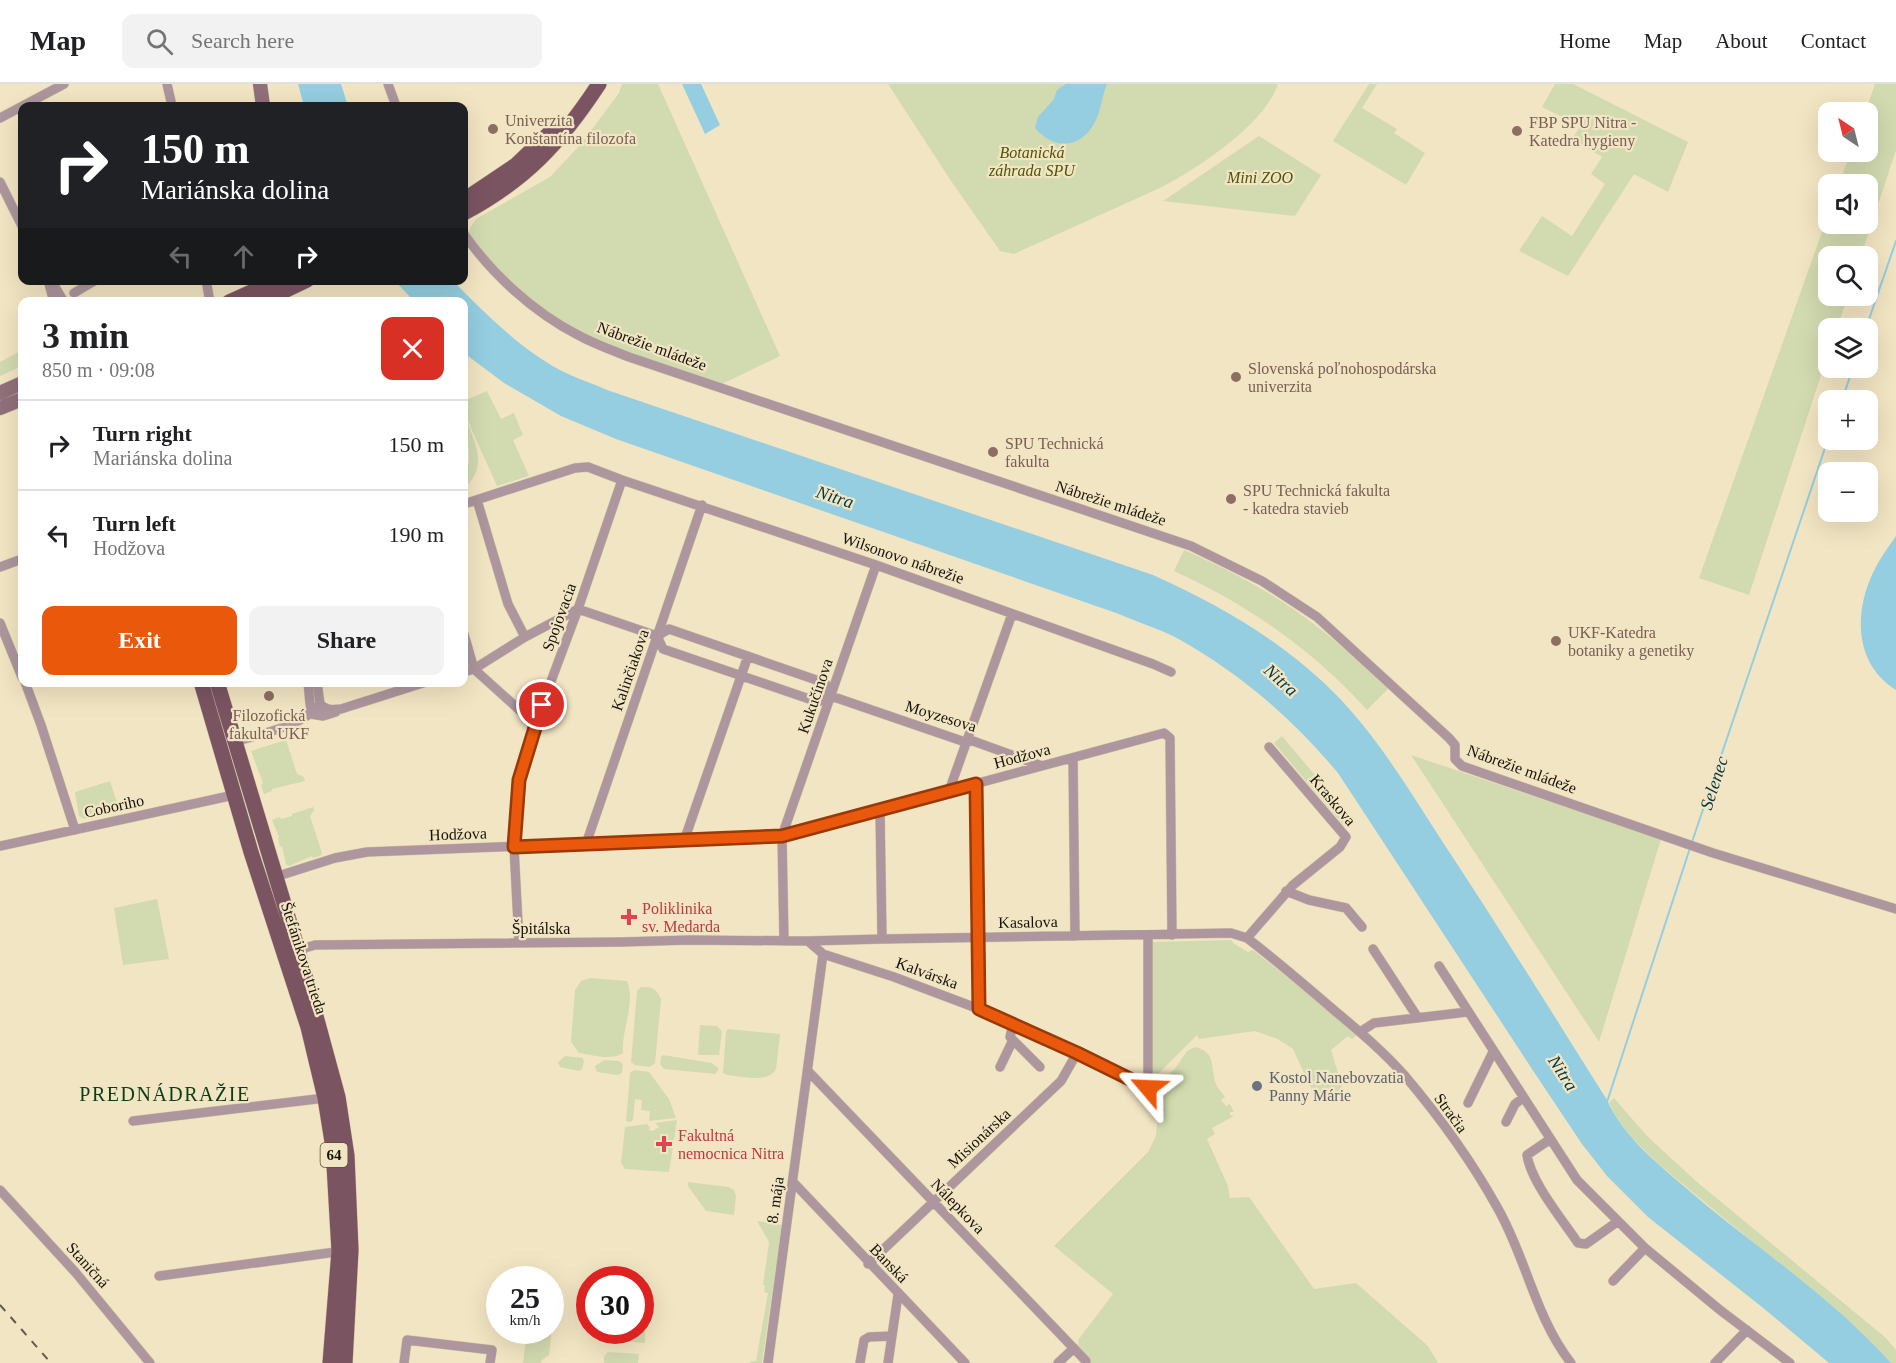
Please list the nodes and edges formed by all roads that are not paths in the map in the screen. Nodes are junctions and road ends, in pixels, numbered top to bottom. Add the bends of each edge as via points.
1 (64, 84) edge
2 (167, 84) edge
3 (260, 84) edge
4 (388, 84) edge
5 (589, 84) edge
6 (599, 84) edge
7 (30, 102) edge
8 (171, 102) edge
9 (262, 102) edge
10 (395, 102) edge
11 (18, 108) edge
12 (0, 118) edge
13 (0, 182) edge
14 (468, 197) edge
15 (468, 210) edge
16 (18, 218) edge
17 (468, 239) edge
18 (88, 285) edge
19 (279, 289) edge
20 (74, 293) dead end
21 (248, 297) edge
22 (18, 385) edge
23 (0, 393) edge
24 (18, 401) edge
25 (0, 408) edge
26 (622, 480) junction
27 (477, 500) junction
28 (468, 503) edge
29 (702, 505) junction
30 (18, 560) edge
31 (876, 565) junction
32 (0, 567) edge
33 (578, 609) junction
34 (1012, 614) junction
35 (0, 623) edge
36 (657, 636) junction
37 (525, 638) junction
38 (468, 648) edge
39 (18, 656) edge
40 (748, 656) junction
41 (474, 669) junction
42 (468, 671) edge
43 (1172, 672) dead end
44 (742, 676) junction
45 (27, 687) edge
46 (203, 687) edge
47 (218, 687) edge
48 (308, 687) edge
49 (318, 687) edge
50 (398, 687) edge
51 (831, 696) junction
52 (320, 704) junction
53 (341, 709) junction
54 (311, 714) junction
55 (535, 724) junction
56 (965, 742) junction
57 (228, 744) junction
58 (1269, 747) dead end
59 (1073, 758) junction
60 (1042, 766) junction
61 (976, 784) junction
62 (949, 791) junction
63 (242, 793) junction
64 (880, 810) junction
65 (75, 830) junction
66 (782, 836) junction
67 (684, 841) junction
68 (586, 844) junction
69 (0, 846) edge
70 (514, 847) junction
71 (275, 877) junction
72 (1286, 891) junction
73 (1896, 909) edge
74 (1362, 927) dead end
75 (1148, 935) junction
76 (1172, 935) junction
77 (1075, 936) junction
78 (1242, 937) junction
79 (978, 938) junction
80 (882, 939) junction
81 (784, 941) junction
82 (808, 942) junction
83 (519, 943) junction
84 (1373, 949) dead end
85 (291, 952) junction
86 (823, 954) junction
87 (1439, 966) dead end
88 (979, 1009) junction
89 (1467, 1012) junction
90 (1418, 1018) junction
91 (1013, 1024) junction
92 (1360, 1032) junction
93 (1013, 1040) junction
94 (1493, 1052) junction
95 (1077, 1053) junction
96 (1000, 1067) dead end
97 (1040, 1067) dead end
98 (808, 1071) junction
99 (332, 1097) junction
100 (1523, 1098) junction
101 (1468, 1103) dead end
102 (133, 1121) dead end
103 (1506, 1122) dead end
104 (1549, 1140) junction
105 (793, 1182) junction
106 (0, 1190) edge
107 (933, 1202) junction
108 (1617, 1222) junction
109 (1645, 1248) junction
110 (345, 1250) junction
111 (868, 1264) junction
112 (159, 1276) dead end
113 (1613, 1281) dead end
114 (898, 1295) junction
115 (1746, 1330) junction
116 (892, 1336) junction
117 (1074, 1348) junction
118 (1086, 1360) dead end
119 (150, 1363) edge
120 (330, 1363) edge
121 (345, 1363) edge
122 (404, 1363) edge
123 (490, 1363) edge
124 (768, 1363) edge
125 (860, 1363) edge
126 (888, 1363) edge
127 (964, 1363) edge
128 (1058, 1363) edge
129 (1571, 1363) edge
130 (1715, 1363) edge
131 (1790, 1363) edge

1 - 7 street
2 - 8 street
3 - 9 main road
4 - 10 street
5 - 14 main road via 532,152
6 - 15 main road via 540,160
11 - 12 street
13 - 16 street
17 - 73 street, Nábrežie mládeže via 522,297 577,335 629,357 1191,546 1262,581 1317,617 1449,738 1455,744 1457,764 1713,853
18 - 20 street
19 - 21 main road
22 - 23 main road
24 - 25 main road
26 - 27 street, Wilsonovo nábrežie via 588,467 573,469
26 - 29 street, Wilsonovo nábrežie
26 - 33 street, Spojovacia
27 - 28 street
27 - 37 street via 508,604
29 - 31 street, Wilsonovo nábrežie
29 - 36 street, Kalinčiakova
30 - 32 street
31 - 34 street, Wilsonovo nábrežie
31 - 51 street, Kukučínova
33 - 36 street, Moyzesova
33 - 37 street
33 - 55 street, Spojovacia
34 - 43 street, Wilsonovo nábrežie
34 - 56 street
35 - 39 street
36 - 40 street, Moyzesova via 669,629
36 - 44 street, Moyzesova via 663,649
36 - 68 street, Kalinčiakova
37 - 41 street
38 - 41 street
40 - 44 street
40 - 51 street, Moyzesova via 825,683
41 - 42 street
41 - 55 street
44 - 51 street, Moyzesova via 818,702
44 - 67 street
45 - 65 street
46 - 57 main road, Štefánikova trieda / 64
47 - 57 main road, Štefánikova trieda / 64
48 - 54 street
49 - 52 street
50 - 53 street
51 - 56 street, Moyzesova
51 - 66 street, Kukučínova
52 - 53 street via 330,710
52 - 54 street
53 - 54 street via 323,716
54 - 57 street via 301,721
55 - 70 street, Spojovacia via 519,780
56 - 60 street, Moyzesova via 973,741
56 - 62 street
57 - 63 main road, Štefánikova trieda / 64
58 - 72 street, Kraskova via 1346,837 1340,847
59 - 60 street, Hodžova
59 - 76 street, Hodžova via 1164,733 1170,738
59 - 77 street
60 - 61 street, Hodžova
61 - 62 street, Hodžova
61 - 79 street
62 - 64 street, Hodžova
63 - 65 street, Coboriho
63 - 71 main road, Štefánikova trieda / 64
63 - 85 main road, Štefánikova trieda / 64
64 - 66 street, Hodžova
64 - 80 street
65 - 69 street, Coboriho
66 - 67 street, Hodžova
66 - 81 street
67 - 68 street, Hodžova
68 - 70 street, Hodžova
70 - 71 street, Hodžova via 366,852
70 - 83 street, Spojovacia
71 - 85 main road, Štefánikova trieda / 64
72 - 74 street via 1346,908
72 - 78 street, Kraskova
75 - 76 street, Kasalova
75 - 77 street, Kasalova
75 - 95 street, Kalvárska via 1148,1088
76 - 78 street, Kasalova via 1231,933
77 - 79 street, Kasalova
78 - 92 street, Stračia
79 - 80 street, Kasalova
79 - 88 street
80 - 82 street, Kasalova
81 - 82 street, Kasalova
81 - 83 street, Špitálska
82 - 86 street
83 - 85 street, Špitálska via 315,945
84 - 90 street
85 - 99 main road, Štefánikova trieda / 64 via 308,1027
86 - 88 street, Kalvárska
86 - 98 street, 8. mája
87 - 89 street
88 - 91 street, Kalvárska
89 - 90 street
89 - 94 street
90 - 92 street via 1374,1023
91 - 93 street
91 - 95 street, Kalvárska
92 - 129 street, Stračia via 1404,1075 1498,1207 1547,1326
93 - 96 street
93 - 97 street
94 - 100 street
94 - 101 street
95 - 107 street, Misionárska via 1061,1081
98 - 105 street, 8. mája
98 - 107 street, Nálepkova
99 - 102 street
99 - 110 main road, Štefánikova trieda / 64 via 333,1148
100 - 103 street via 1515,1104
100 - 104 street
104 - 108 street via 1577,1180
104 - 108 street via 1527,1155 1528,1164 1578,1243 1586,1244
105 - 111 street, Banská
105 - 124 street, 8. mája
106 - 119 street, Staničná via 83,1281
107 - 111 street, Misionárska
107 - 117 street, Nálepkova
108 - 109 street
109 - 113 street
109 - 115 street
110 - 112 street
110 - 120 main road, Štefánikova trieda / 64
110 - 121 main road, Štefánikova trieda / 64
111 - 114 street, Banská
114 - 116 street
114 - 127 street, Banská
115 - 130 street
115 - 131 street
116 - 125 street via 864,1340
116 - 126 street
117 - 118 street, Nálepkova
117 - 128 street
122 - 123 street via 407,1340 492,1350

